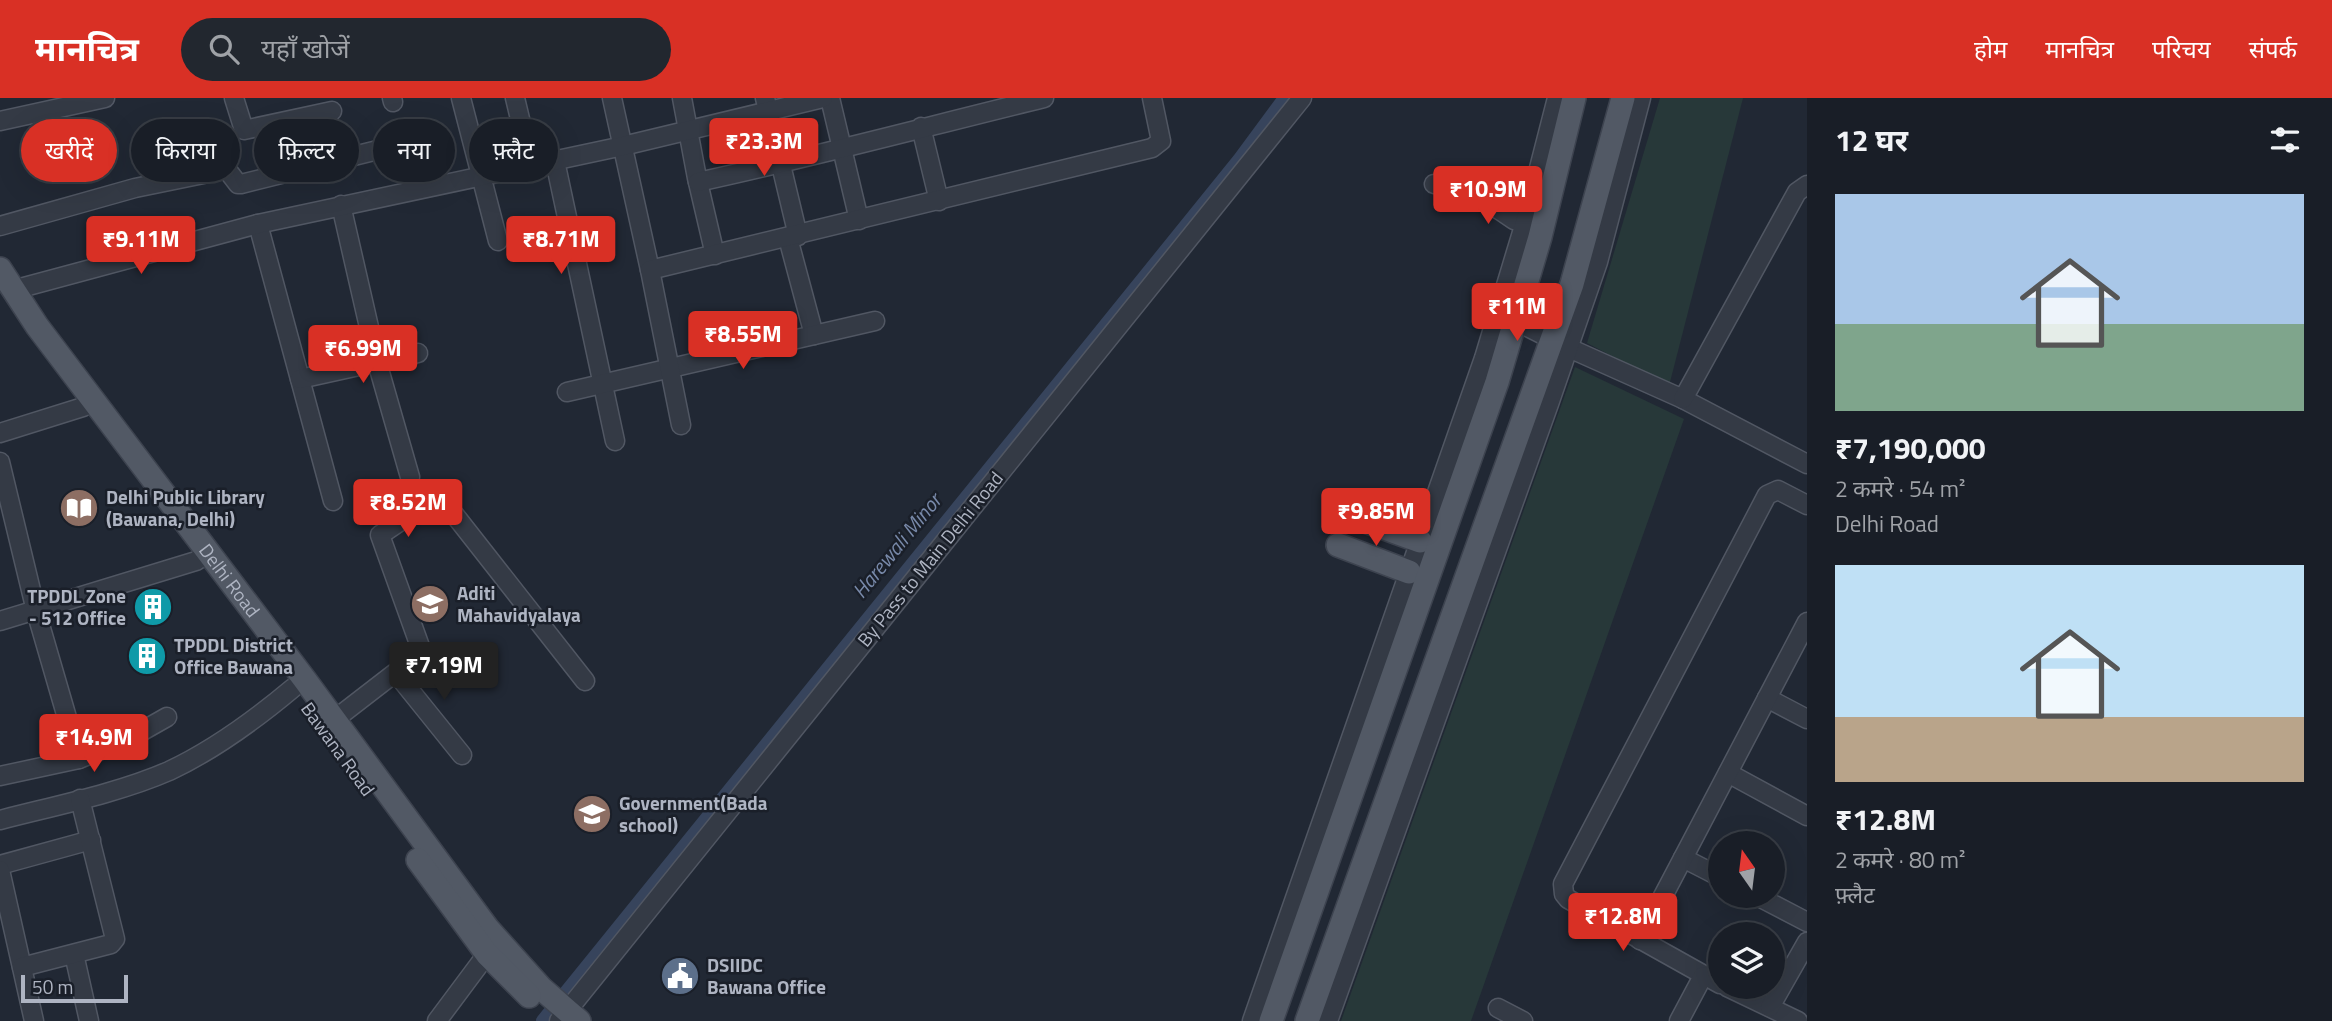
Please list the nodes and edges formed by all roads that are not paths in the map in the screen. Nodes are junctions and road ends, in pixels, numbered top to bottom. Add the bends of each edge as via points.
1 (105, 98) edge
2 (234, 98) edge
3 (461, 98) edge
4 (515, 98) edge
5 (612, 98) edge
6 (682, 98) edge
7 (823, 98) edge
8 (830, 98) edge
9 (1044, 98) edge
10 (1153, 98) edge
11 (1302, 98) edge
12 (1557, 98) edge
13 (1574, 98) edge
14 (1623, 98) edge
15 (1641, 98) edge
16 (767, 105) edge
17 (332, 111) dead end
18 (520, 119) edge
19 (0, 121) edge
20 (921, 127) junction
21 (469, 128) edge
22 (688, 131) junction
23 (623, 146) junction
24 (842, 146) junction
25 (373, 151) edge
26 (558, 160) edge
27 (780, 164) junction
28 (558, 175) edge
29 (469, 179) edge
30 (483, 182) edge
31 (698, 182) junction
32 (1807, 185) edge
33 (939, 201) junction
34 (341, 205) junction
35 (1528, 212) junction
36 (859, 220) junction
37 (258, 224) junction
38 (0, 226) edge
39 (793, 237) junction
40 (498, 241) dead end
41 (1520, 241) junction
42 (715, 255) junction
43 (0, 270) edge
44 (650, 270) junction
45 (5, 292) edge
46 (1507, 316) junction
47 (875, 321) dead end
48 (814, 335) junction
49 (1561, 344) junction
50 (418, 353) dead end
51 (377, 362) junction
52 (671, 368) junction
53 (300, 379) junction
54 (603, 383) junction
55 (566, 392) dead end
56 (1683, 399) junction
57 (88, 403) junction
58 (681, 425) dead end
59 (0, 433) edge
60 (615, 441) dead end
61 (0, 462) edge
62 (1807, 464) edge
63 (410, 477) dead end
64 (3, 486) edge
65 (333, 501) dead end
66 (1807, 505) edge
67 (1346, 514) dead end
68 (1420, 541) junction
69 (1338, 545) dead end
70 (202, 557) junction
71 (1409, 572) junction
72 (36, 611) junction
73 (0, 621) edge
74 (1807, 622) edge
75 (396, 673) junction
76 (585, 681) dead end
77 (293, 688) junction
78 (1767, 698) junction
79 (167, 717) dead end
80 (1807, 719) edge
81 (334, 720) junction
82 (462, 755) dead end
83 (79, 759) junction
84 (1728, 773) junction
85 (0, 776) edge
86 (80, 799) junction
87 (1807, 816) edge
88 (0, 820) edge
89 (91, 841) junction
90 (1683, 858) junction
91 (0, 867) edge
92 (1708, 871) edge
93 (1780, 908) edge
94 (1807, 922) edge
95 (1640, 940) junction
96 (1807, 942) edge
97 (74, 954) junction
98 (501, 961) junction
99 (22, 967) junction
100 (1703, 975) junction
101 (1708, 978) edge
102 (1753, 999) edge
103 (1770, 1007) junction
104 (1498, 1008) dead end
105 (562, 1016) edge
106 (34, 1021) edge
107 (89, 1021) edge
108 (437, 1021) edge
109 (1252, 1021) edge
110 (1271, 1021) edge
111 (1307, 1021) edge
112 (1328, 1021) edge
113 (1522, 1021) edge
114 (1679, 1021) edge
115 (1798, 1021) edge

1 - 19 street
2 - 17 street via 247,131
3 - 21 street
4 - 18 street
5 - 23 street
6 - 22 street
7 - 16 street
8 - 24 street
9 - 20 street
10 - 33 street via 1161,141 1152,148
11 - 105 street, By Pass to Main Delhi Road
12 - 35 street
13 - 46 main road via 1540,237
14 - 49 main road via 1572,285
15 - 49 street via 1598,262
16 - 22 street
16 - 27 street
20 - 24 street
20 - 33 street
22 - 23 street
22 - 31 street
23 - 26 street
23 - 44 street
24 - 27 street
24 - 36 street
25 - 38 street via 241,184 223,170 135,188
27 - 31 street
27 - 39 street
28 - 54 street
29 - 34 street
30 - 40 street
31 - 42 street
32 - 56 street via 1797,192
33 - 36 street
34 - 37 street
34 - 51 street
35 - 41 street
35 - 41 street via 1518,221 1472,193 1433,190 1513,228
36 - 39 street
37 - 45 street
37 - 53 street
39 - 42 street
39 - 48 street
41 - 46 street
42 - 44 street
43 - 45 main road
44 - 52 street
45 - 57 main road, Bawana Road via 34,343
46 - 49 street
46 - 68 street
46 - 110 main road via 1497,382
47 - 48 street
48 - 52 street
49 - 56 street
49 - 111 main road
49 - 112 street
50 - 51 street
51 - 53 street
51 - 63 street
52 - 54 street
52 - 58 street
53 - 65 street
54 - 55 street
54 - 60 street
56 - 62 street
57 - 59 street
57 - 70 main road, Bawana Road
61 - 64 street
64 - 72 street
66 - 95 street via 1778,490 1767,495 1563,884 1568,899
67 - 68 main road
68 - 71 street
69 - 71 main road
70 - 72 street
70 - 77 main road, Bawana Road
70 - 81 main road, Delhi Road
71 - 109 street
72 - 73 street
72 - 83 street
74 - 78 street
75 - 76 street via 422,652 380,535 439,495
75 - 81 street
75 - 82 street
77 - 86 street via 239,730 178,766
77 - 98 main road, Bawana Road
78 - 80 street
78 - 84 street
79 - 83 street
81 - 98 main road, Delhi Road via 488,929
83 - 85 street
84 - 87 street
84 - 90 street
86 - 88 street
86 - 89 street
89 - 91 street
89 - 97 street via 115,939
90 - 92 street
90 - 95 street
91 - 99 street
93 - 94 street
95 - 100 street
96 - 103 street
97 - 99 street
97 - 107 street
98 - 105 main road, Bawana Road
98 - 108 street
99 - 106 street
100 - 101 street
100 - 114 street
102 - 103 street
103 - 115 street
104 - 113 street

